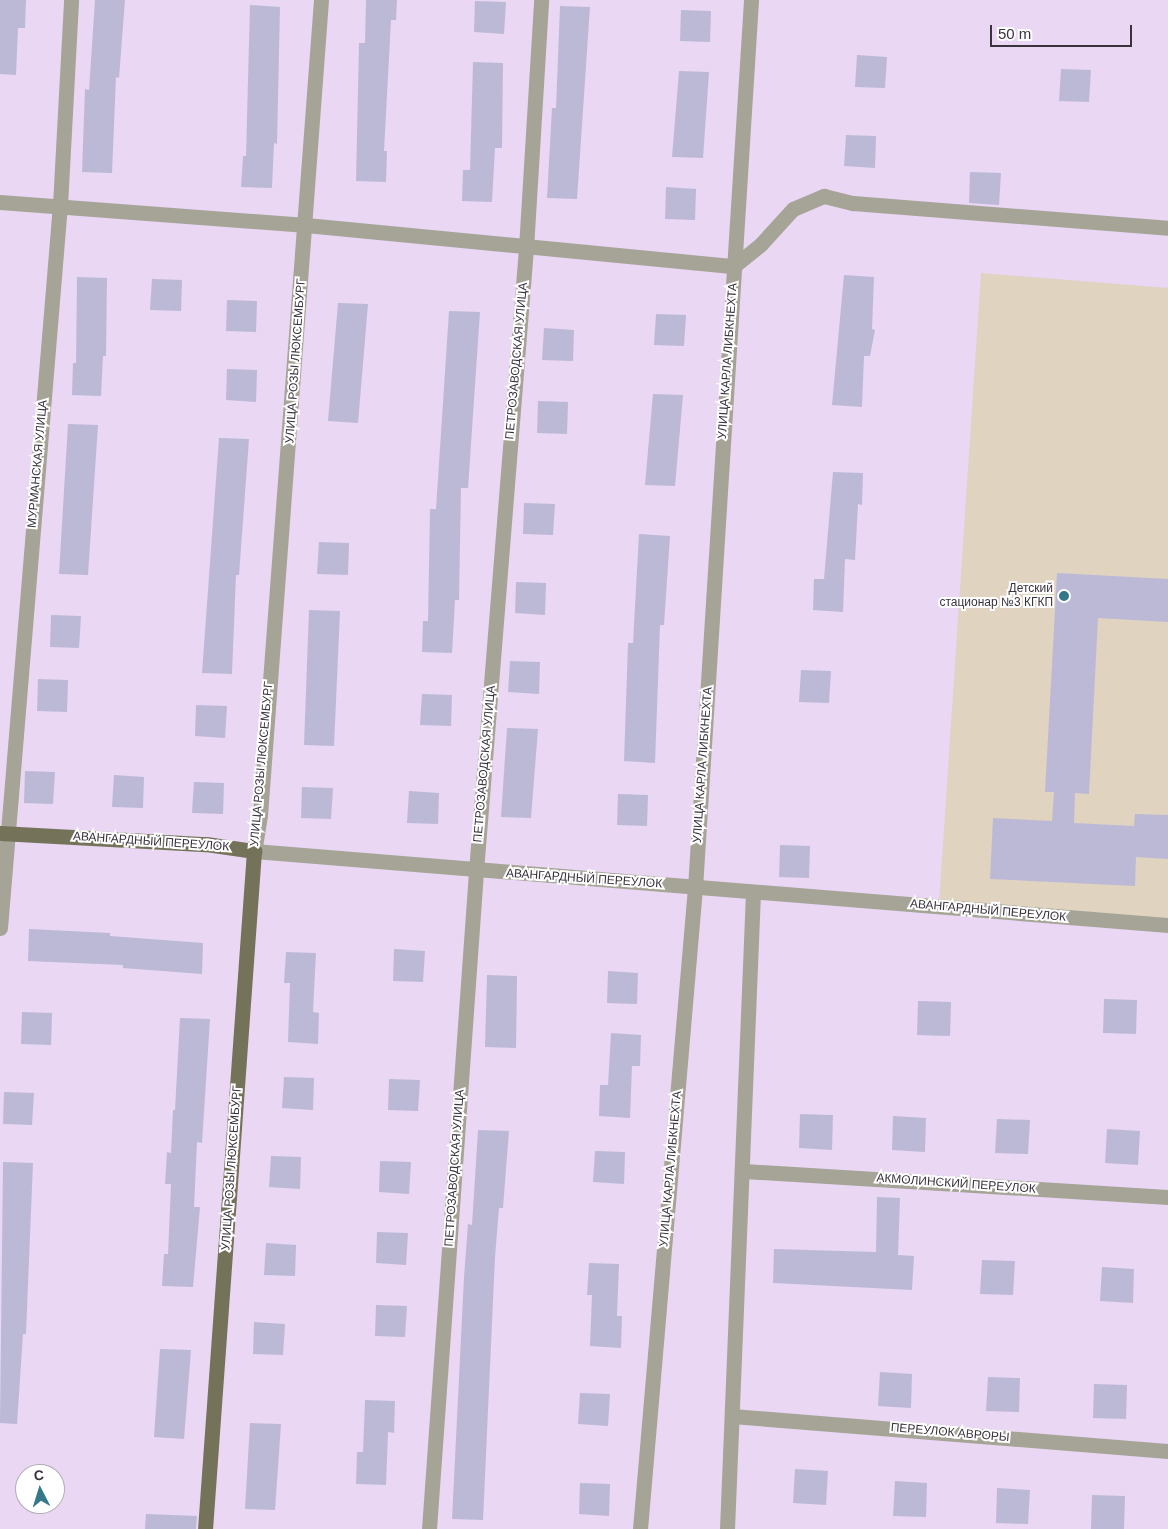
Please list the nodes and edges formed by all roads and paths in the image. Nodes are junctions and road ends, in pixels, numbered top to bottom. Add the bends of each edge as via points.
1 (71, 0) edge
2 (321, 0) edge
3 (541, 0) edge
4 (751, 0) edge
5 (0, 202) edge
6 (60, 205) junction
7 (306, 225) junction
8 (1168, 228) edge
9 (526, 248) junction
10 (734, 266) junction
11 (3, 833) edge
12 (254, 851) junction
13 (476, 871) junction
14 (695, 888) junction
15 (753, 893) junction
16 (1168, 925) edge
17 (0, 928) edge
18 (744, 1171) junction
19 (1168, 1197) edge
20 (732, 1416) junction
21 (1168, 1451) edge
22 (205, 1529) edge
23 (429, 1529) edge
24 (640, 1529) edge
25 (727, 1529) edge

1 - 6 street, МУРМАНСКАЯ УЛИЦА
2 - 7 street, УЛИЦА РОЗЫ ЛЮКСЕМБУРГ
3 - 9 street, ПЕТРОЗАВОДСКАЯ УЛИЦА
4 - 10 street, УЛИЦА КАРЛА ЛИБКНЕХТА
5 - 6 street
6 - 7 street
6 - 11 street, МУРМАНСКАЯ УЛИЦА
7 - 9 street
7 - 12 street, УЛИЦА РОЗЫ ЛЮКСЕМБУРГ via 260,815
8 - 10 street via 853,203 824,196 793,209 761,244
9 - 10 street
9 - 13 street, ПЕТРОЗАВОДСКАЯ УЛИЦА
10 - 14 street, УЛИЦА КАРЛА ЛИБКНЕХТА
11 - 12 main road, АВАНГАРДНЫЙ ПЕРЕУЛОК via 206,844
11 - 17 street, МУРМАНСКАЯ УЛИЦА
12 - 13 street, АВАНГАРДНЫЙ ПЕРЕУЛОК
12 - 22 main road, УЛИЦА РОЗЫ ЛЮКСЕМБУРГ
13 - 14 street, АВАНГАРДНЫЙ ПЕРЕУЛОК
13 - 23 street, ПЕТРОЗАВОДСКАЯ УЛИЦА
14 - 15 street, АВАНГАРДНЫЙ ПЕРЕУЛОК
14 - 24 street, УЛИЦА КАРЛА ЛИБКНЕХТА
15 - 16 street, АВАНГАРДНЫЙ ПЕРЕУЛОК
15 - 18 street
18 - 19 street, АКМОЛИНСКИЙ ПЕРЕУЛОК
18 - 20 street
20 - 21 street, ПЕРЕУЛОК АВРОРЫ
20 - 25 street

